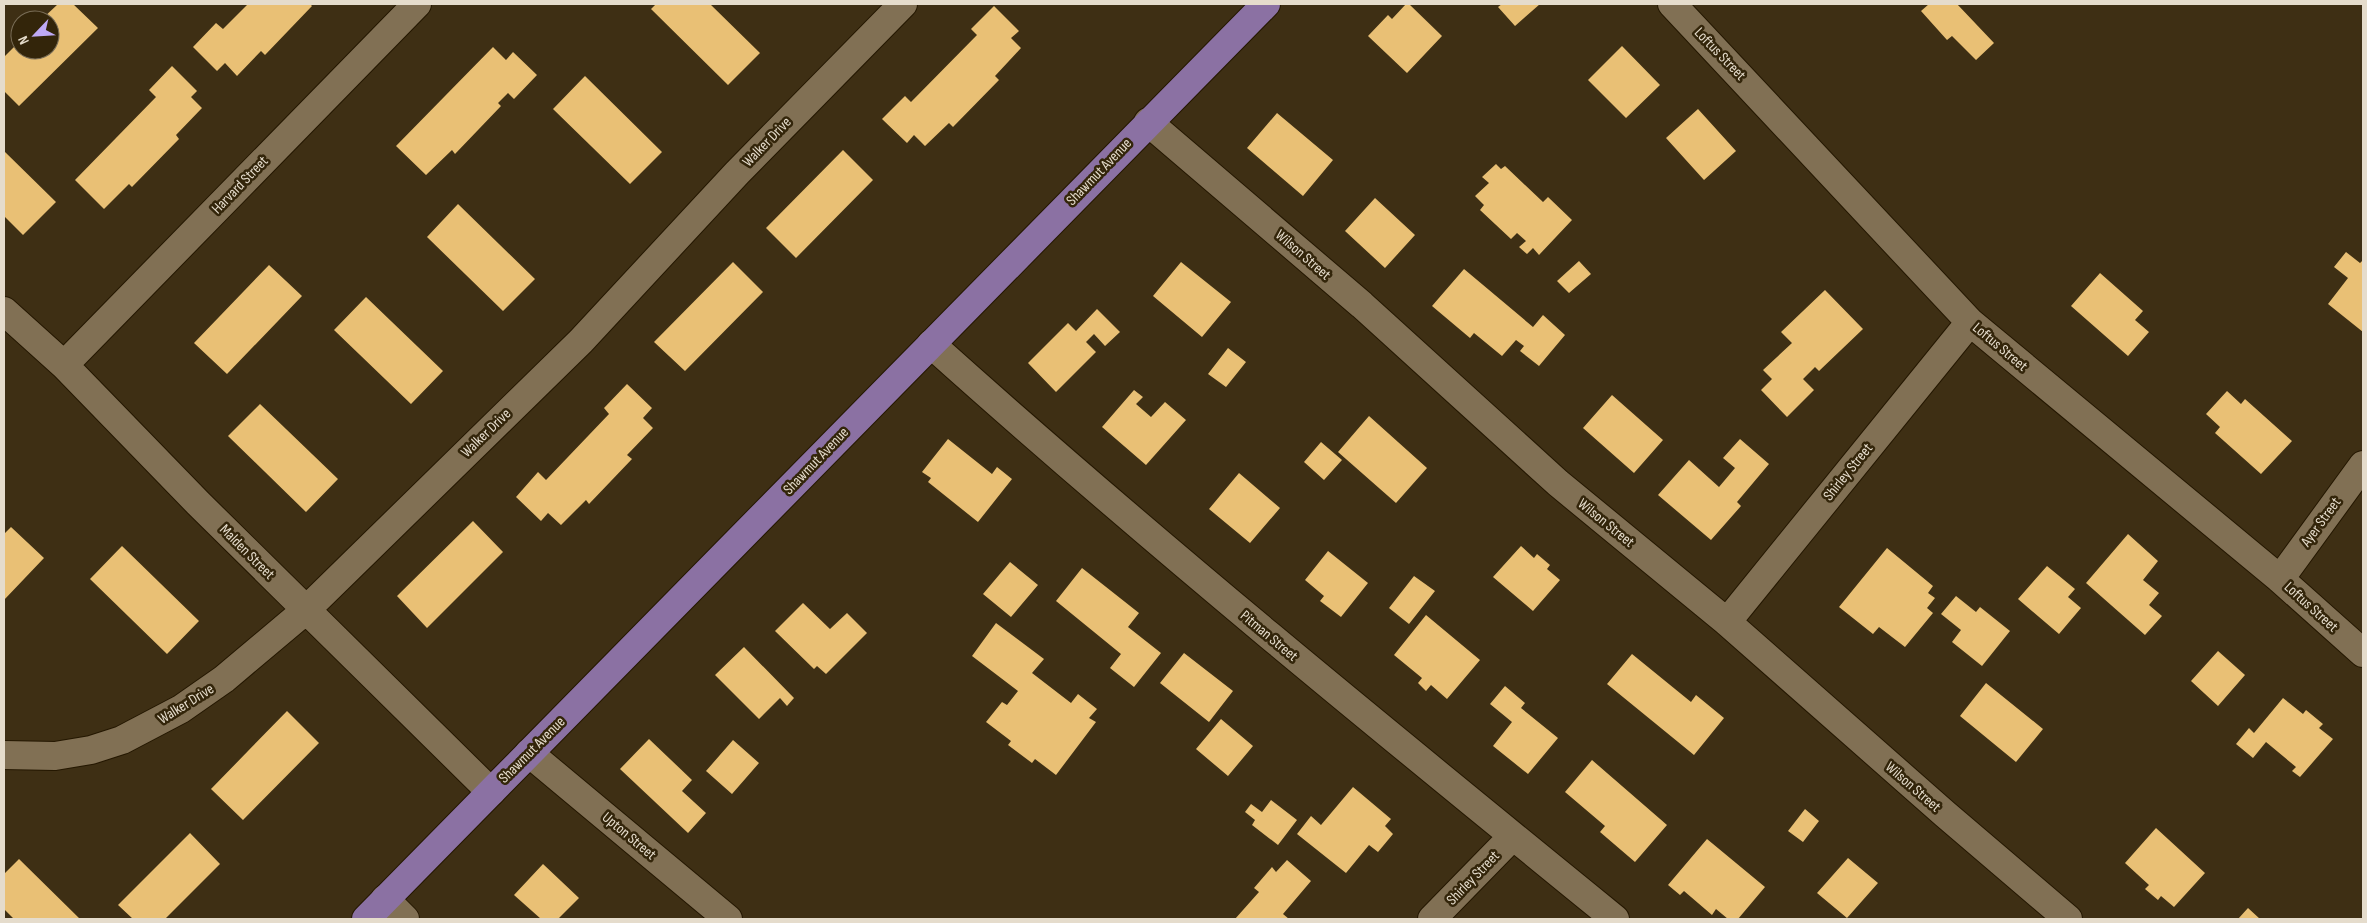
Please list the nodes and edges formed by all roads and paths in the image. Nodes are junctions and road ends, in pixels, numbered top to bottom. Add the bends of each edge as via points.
1 (417, 4) edge
2 (903, 4) edge
3 (1266, 4) edge
4 (1672, 4) edge
5 (1148, 122) junction
6 (4, 311) edge
7 (1970, 322) junction
8 (930, 344) junction
9 (64, 365) junction
10 (2363, 465) edge
11 (2280, 579) junction
12 (306, 610) junction
13 (1727, 622) junction
14 (2363, 653) edge
15 (529, 754) junction
16 (4, 755) edge
17 (491, 792) junction
18 (1513, 836) junction
19 (386, 899) junction
20 (366, 919) edge
21 (404, 919) edge
22 (728, 919) edge
23 (1432, 919) edge
24 (1615, 919) edge
25 (2068, 919) edge

1 - 9 street, Harvard Street
2 - 12 street, Walker Drive via 750,159 581,341
3 - 5 main road, Shawmut Avenue
4 - 7 street, Loftus Street
5 - 8 main road, Shawmut Avenue
5 - 13 street, Wilson Street via 1362,305 1558,484
6 - 9 street, Malden Street
7 - 11 street, Loftus Street
7 - 13 street, Shirley Street
8 - 15 main road, Shawmut Avenue
8 - 18 street, Pitman Street via 1077,475
9 - 12 street, Malden Street
10 - 11 street, Ayer Street
11 - 14 street, Loftus Street
12 - 16 street, Walker Drive via 224,679 181,709 130,736 91,750 55,756
12 - 17 street, Malden Street
13 - 25 street, Wilson Street
15 - 17 main road, Shawmut Avenue
15 - 22 street, Upton Street
17 - 19 main road, Shawmut Avenue
18 - 23 street, Shirley Street
18 - 24 street, Pitman Street
19 - 20 main road, Shawmut Avenue
19 - 21 street

